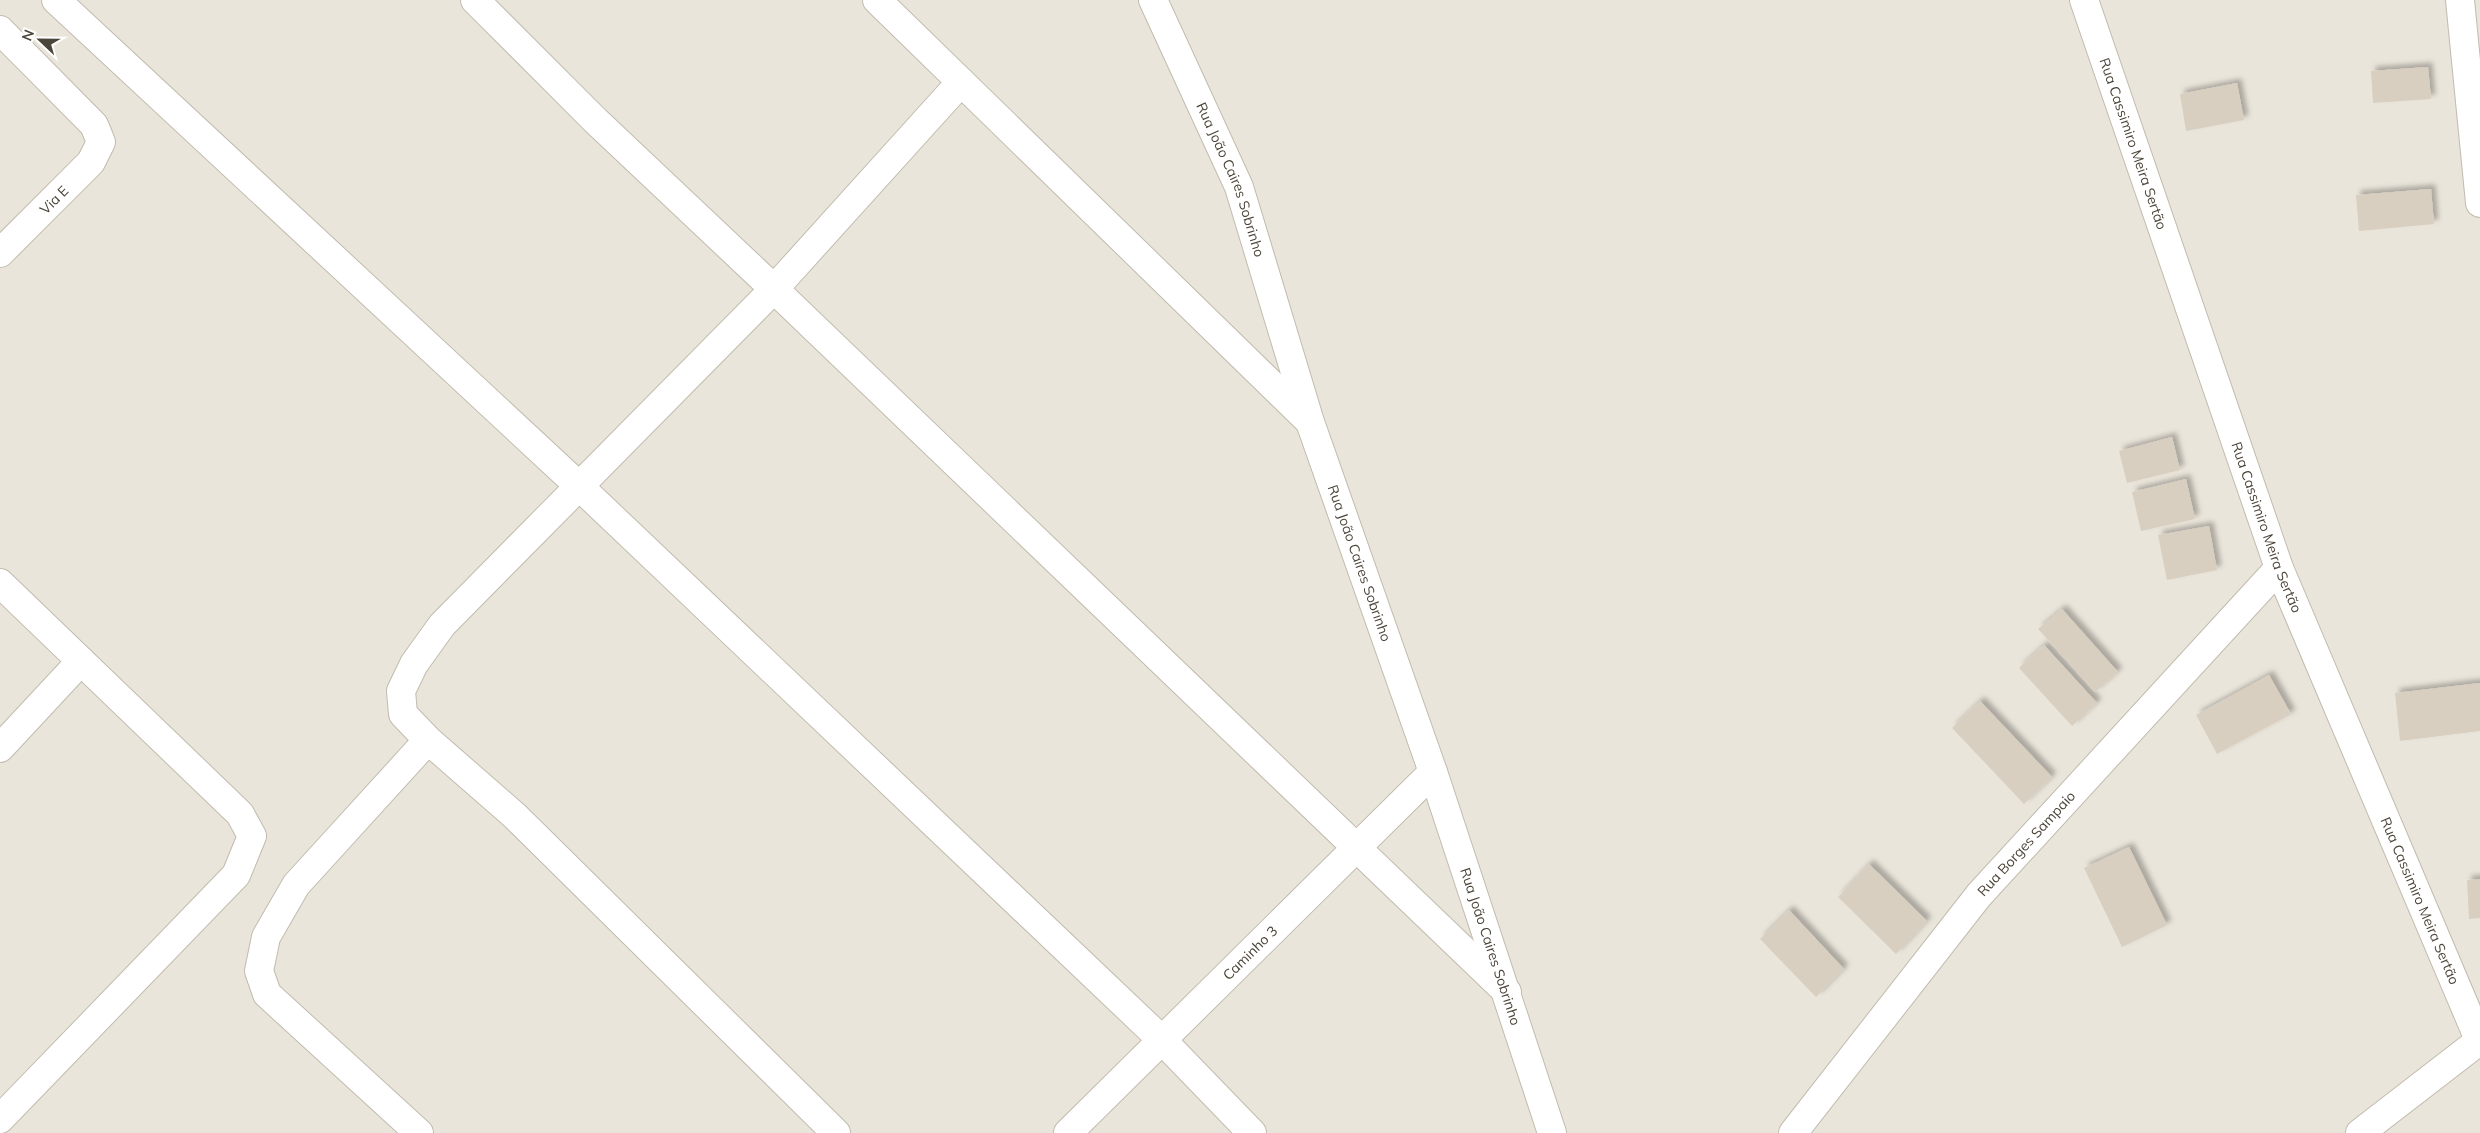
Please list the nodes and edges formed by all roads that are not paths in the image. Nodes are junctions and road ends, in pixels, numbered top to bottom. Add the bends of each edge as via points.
1 (56, 0) edge
2 (475, 0) edge
3 (877, 0) edge
4 (1153, 0) edge
5 (2084, 0) edge
6 (2460, 0) edge
7 (0, 30) edge
8 (961, 82) junction
9 (2480, 203) edge
10 (0, 253) edge
11 (774, 288) junction
12 (1310, 422) junction
13 (579, 486) junction
14 (2279, 568) junction
15 (0, 582) edge
16 (81, 661) junction
17 (428, 740) junction
18 (0, 748) edge
19 (1433, 772) junction
20 (1356, 848) junction
21 (1507, 992) junction
22 (1163, 1041) junction
23 (2480, 1042) edge
24 (0, 1119) edge
25 (418, 1133) edge
26 (836, 1133) edge
27 (1068, 1133) edge
28 (1252, 1133) edge
29 (1552, 1133) edge
30 (1793, 1133) edge
31 (2360, 1133) edge

1 - 13 street
2 - 11 street via 596,121
3 - 8 street
4 - 12 street, Rua João Caires Sobrinho via 1239,186
5 - 14 street, Rua Cassimiro Meira Sertão
6 - 9 street
7 - 10 street, Via E via 94,125 101,142 91,162
8 - 11 street
8 - 12 street
11 - 13 street
11 - 20 street
12 - 19 street, Rua João Caires Sobrinho
13 - 17 street via 442,625 414,664 401,691 402,714
13 - 22 street
14 - 23 street, Rua Cassimiro Meira Sertão
14 - 30 street, Rua Borges Sampaio via 1979,895
15 - 16 street
16 - 18 street
16 - 24 street via 240,814 252,836 236,875
17 - 25 street via 296,885 266,938 259,971 267,994
17 - 26 street via 515,816
19 - 20 street, Caminho 3
19 - 21 street, Rua João Caires Sobrinho
20 - 21 street
20 - 22 street, Caminho 3
21 - 29 street, Rua João Caires Sobrinho
22 - 27 street, Caminho 3
22 - 28 street
23 - 31 street

